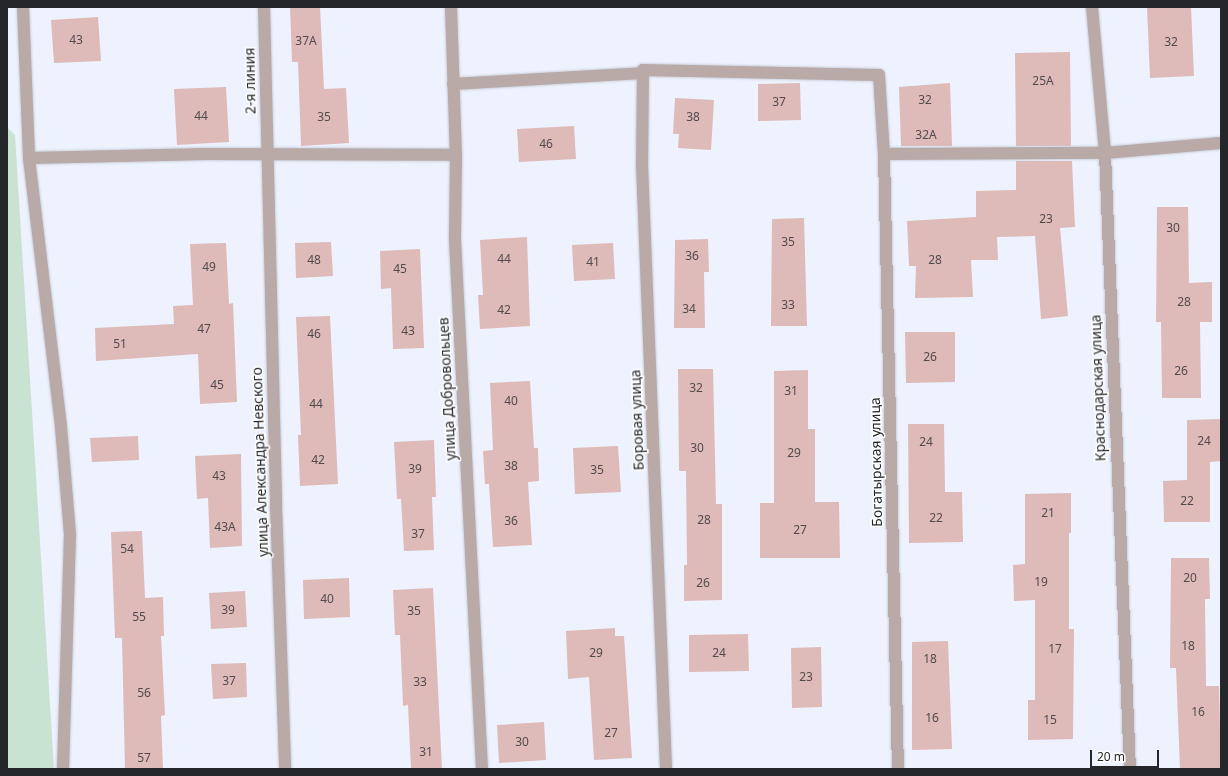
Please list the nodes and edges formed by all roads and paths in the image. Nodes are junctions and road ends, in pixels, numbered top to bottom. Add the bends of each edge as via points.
1 (23, 7) edge
2 (264, 7) edge
3 (450, 7) edge
4 (1092, 7) edge
5 (643, 70) junction
6 (453, 84) junction
7 (1221, 142) edge
8 (1105, 152) junction
9 (267, 154) junction
10 (884, 154) junction
11 (456, 155) junction
12 (30, 158) junction
13 (62, 769) edge
14 (285, 769) edge
15 (482, 769) edge
16 (666, 769) edge
17 (898, 769) edge
18 (1130, 769) edge

1 - 12 street
2 - 9 street, 2-я линия
3 - 6 street, улица Добровольцев
4 - 8 street, Краснодарская улица
5 - 6 street via 642,73
5 - 10 street, Богатырская улица via 878,75
5 - 16 street, Боровая улица via 642,165
6 - 11 street, улица Добровольцев
7 - 8 street
8 - 10 street
8 - 18 street, Краснодарская улица
9 - 11 street
9 - 12 street
9 - 14 street, улица Александра Невского
10 - 17 street, Богатырская улица
11 - 15 street, улица Добровольцев via 455,240
12 - 13 street via 56,380 70,534

